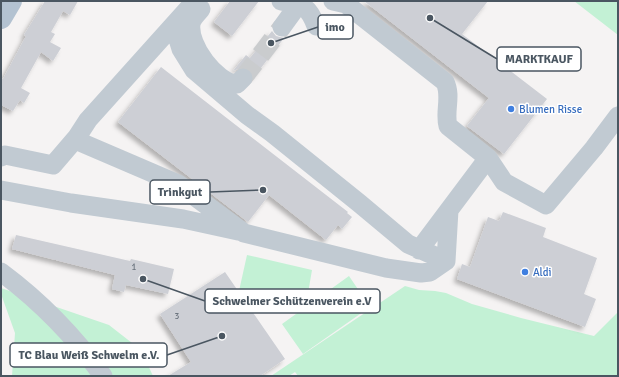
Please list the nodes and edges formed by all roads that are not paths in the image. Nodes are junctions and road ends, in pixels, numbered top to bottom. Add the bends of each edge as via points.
1 (11, 1) edge
2 (206, 1) edge
3 (333, 1) edge
4 (292, 2) edge
5 (191, 6) edge
6 (1, 18) edge
7 (316, 26) dead end
8 (282, 27) tunnel mouth
9 (243, 78) tunnel mouth
10 (618, 116) edge
11 (76, 137) junction
12 (1, 157) edge
13 (488, 158) junction
14 (1, 190) edge
15 (449, 210) junction
16 (244, 233) junction
17 (419, 250) junction
18 (446, 261) junction
19 (1, 272) edge
20 (103, 376) edge

1 - 6 main road
2 - 9 street via 193,17 191,24 191,32 197,47 204,60 224,80 230,84 237,84
3 - 13 street via 346,4 445,82 448,126
4 - 7 street via 307,9 313,16
4 - 8 street
5 - 11 street via 88,120
5 - 17 street via 177,30 181,49 194,70 408,244
10 - 13 street via 546,205 504,182
11 - 12 street via 53,165 5,155
11 - 16 street via 80,142 178,184
13 - 15 street
14 - 16 street via 183,219
15 - 17 street
15 - 18 street
16 - 18 street via 386,268 421,273 430,272
17 - 18 street
19 - 20 street via 59,323

